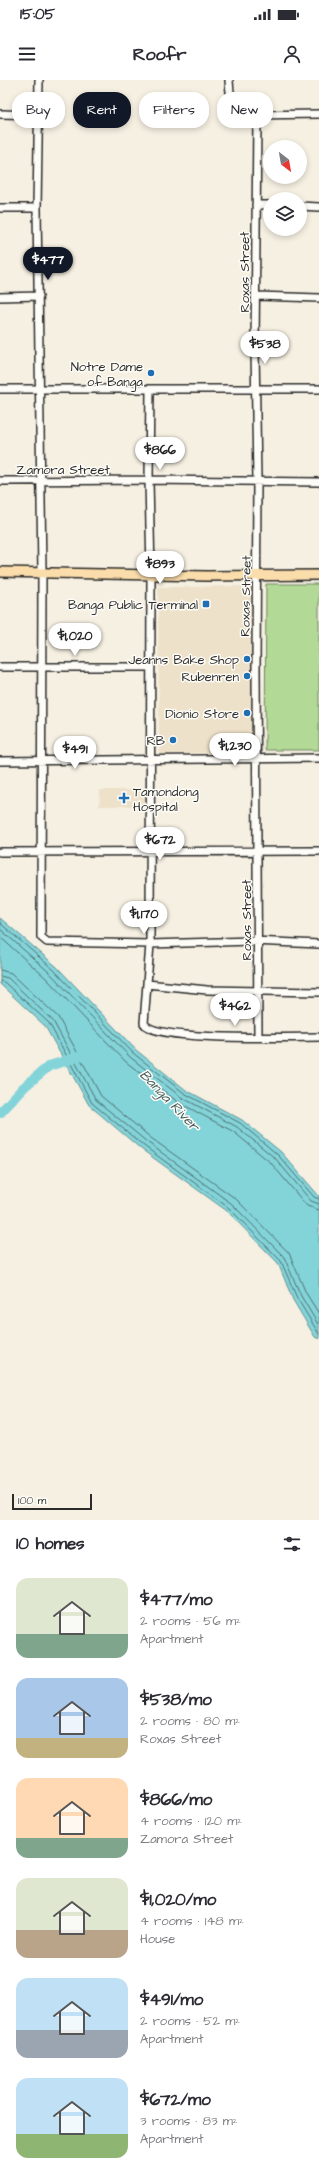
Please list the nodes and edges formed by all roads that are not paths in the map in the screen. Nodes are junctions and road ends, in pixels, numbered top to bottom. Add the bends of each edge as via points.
1 (39, 80) edge
2 (229, 80) edge
3 (39, 92) edge
4 (230, 92) edge
5 (0, 114) edge
6 (12, 114) edge
7 (319, 114) edge
8 (273, 115) edge
9 (39, 128) edge
10 (257, 128) edge
11 (256, 205) junction
12 (263, 205) edge
13 (307, 206) edge
14 (319, 207) edge
15 (0, 208) edge
16 (38, 208) junction
17 (39, 296) junction
18 (257, 296) junction
19 (0, 297) edge
20 (319, 298) edge
21 (256, 388) junction
22 (0, 389) edge
23 (150, 389) junction
24 (319, 389) edge
25 (41, 390) junction
26 (149, 480) junction
27 (0, 481) edge
28 (40, 481) junction
29 (258, 482) junction
30 (319, 482) edge
31 (0, 572) edge
32 (42, 572) junction
33 (151, 574) junction
34 (257, 575) junction
35 (319, 575) edge
36 (0, 667) edge
37 (41, 667) junction
38 (151, 667) junction
39 (257, 757) junction
40 (319, 758) edge
41 (151, 760) junction
42 (0, 761) edge
43 (41, 761) junction
44 (41, 851) junction
45 (319, 851) edge
46 (0, 852) edge
47 (150, 852) junction
48 (258, 852) junction
49 (258, 942) junction
50 (150, 944) junction
51 (319, 944) edge
52 (147, 984) junction
53 (257, 992) junction
54 (319, 992) edge
55 (258, 1036) junction
56 (319, 1037) edge

1 - 3 street
2 - 4 street
5 - 6 street
7 - 8 street
9 - 16 street
10 - 11 street, Roxas Street
11 - 12 street
11 - 18 street, Roxas Street
13 - 14 street
15 - 16 street
16 - 17 street
17 - 19 street
17 - 25 street
18 - 20 street
18 - 21 street, Roxas Street
21 - 23 street
21 - 24 street
21 - 29 street, Roxas Street
22 - 25 street
23 - 25 street
23 - 26 street
25 - 28 street
26 - 28 street, Zamora Street
26 - 29 street, Zamora Street
26 - 33 street
27 - 28 street, Zamora Street
28 - 32 street
29 - 30 street, Zamora Street
29 - 34 street, Roxas Street
31 - 32 main road
32 - 33 main road
32 - 37 street
33 - 34 main road
33 - 38 street
34 - 35 main road
34 - 39 street, Roxas Street
36 - 37 street
37 - 38 street
37 - 43 street
38 - 41 street
39 - 40 street
39 - 41 street
39 - 48 street, Roxas Street
41 - 43 street
41 - 47 street
42 - 43 street
43 - 44 street
44 - 46 street
44 - 47 street
44 - 50 street via 40,929 44,941
45 - 48 street
47 - 48 street
47 - 50 street
48 - 49 street, Roxas Street
49 - 50 street
49 - 51 street
49 - 53 street, Roxas Street
50 - 52 street
52 - 53 street
52 - 55 street via 144,1023 151,1030 196,1036
53 - 54 street
53 - 55 street, Roxas Street
55 - 56 street

